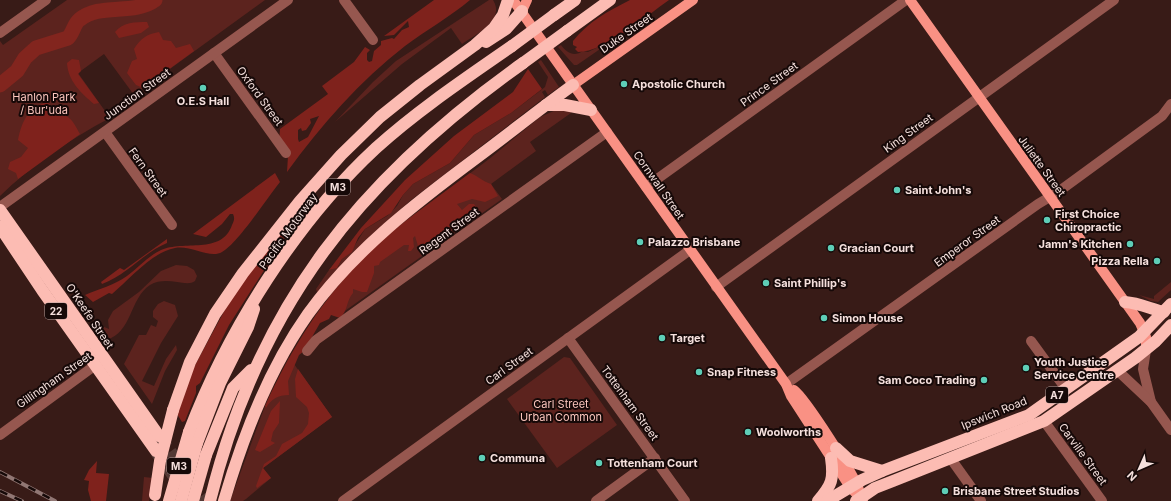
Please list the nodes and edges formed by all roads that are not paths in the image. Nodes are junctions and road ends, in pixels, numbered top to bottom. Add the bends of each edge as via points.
1 (46, 0) edge
2 (288, 0) edge
3 (344, 0) edge
4 (508, 0) edge
5 (513, 0) edge
6 (575, 0) edge
7 (610, 0) edge
8 (693, 0) edge
9 (906, 0) edge
10 (910, 0) edge
11 (1114, 0) edge
12 (524, 6) edge
13 (0, 33) edge
14 (373, 40) dead end
15 (475, 45) junction
16 (214, 53) junction
17 (573, 85) junction
18 (978, 97) junction
19 (1171, 104) edge
20 (546, 105) junction
21 (591, 110) junction
22 (1166, 114) edge
23 (105, 132) junction
24 (607, 132) junction
25 (286, 153) dead end
26 (646, 187) junction
27 (1049, 197) junction
28 (0, 209) edge
29 (172, 225) dead end
30 (0, 227) edge
31 (690, 250) junction
32 (716, 287) junction
33 (259, 295) junction
34 (1125, 302) junction
35 (1168, 308) edge
36 (1171, 325) edge
37 (1145, 332) junction
38 (568, 338) junction
39 (1031, 341) dead end
40 (1146, 350) junction
41 (307, 351) dead end
42 (99, 362) junction
43 (256, 365) junction
44 (1118, 370) junction
45 (786, 384) junction
46 (1066, 389) junction
47 (1151, 402) junction
48 (1044, 421) junction
49 (1171, 430) edge
50 (0, 435) edge
51 (159, 436) tunnel mouth
52 (156, 451) tunnel mouth
53 (833, 453) junction
54 (655, 458) junction
55 (951, 459) junction
56 (882, 471) junction
57 (854, 485) junction
58 (155, 498) edge
59 (860, 500) edge
60 (169, 501) edge
61 (181, 501) edge
62 (193, 501) edge
63 (210, 501) edge
64 (224, 501) edge
65 (343, 501) edge
66 (596, 501) edge
67 (686, 501) edge
68 (818, 501) edge
69 (827, 501) edge
70 (981, 501) edge
71 (1102, 501) edge

1 - 13 street
2 - 16 street, Junction Street
3 - 14 street
4 - 15 highway via 499,22
5 - 12 main road, Cornwall Street
6 - 33 highway, Pacific Motorway / M3, bridge via 406,123 356,168 296,239
7 - 43 highway, M3, bridge via 468,104 390,173 335,235 281,316
8 - 17 main road, Duke Street
9 - 26 street, Prince Street
10 - 18 main road, Juliette Street
11 - 18 street, King Street
12 - 15 highway via 514,22 503,32 488,42
12 - 17 main road, Cornwall Street
15 - 58 highway, bridge via 380,117 346,150 300,201 243,273 215,314 190,362 173,410 160,461
16 - 23 street, Junction Street
16 - 25 street, Oxford Street
17 - 20 highway
17 - 21 main road, Cornwall Street
18 - 27 main road, Juliette Street
18 - 32 street, King Street
19 - 22 street, Emperor Street
20 - 21 highway via 566,105
20 - 64 highway via 426,195 373,241 330,287 305,319 274,372 242,448
21 - 24 main road, Cornwall Street
22 - 27 street, Emperor Street
23 - 28 street, Junction Street
23 - 29 street, Fern Street
24 - 26 main road, Cornwall Street
24 - 41 street, Regent Street via 316,340
26 - 31 main road, Cornwall Street
27 - 34 main road, Juliette Street
27 - 45 street, Emperor Street
28 - 42 highway, O'Keefe Street / 22
30 - 42 highway, O'Keefe Street / 22
31 - 32 main road, Cornwall Street
31 - 38 street, Carl Street
32 - 45 main road, Cornwall Street
33 - 60 highway, Pacific Motorway / M3, bridge via 242,318 224,351 189,432
33 - 61 highway, bridge via 248,327 220,383 197,443
34 - 35 highway via 1137,303 1146,308
34 - 37 main road, Juliette Street
35 - 37 highway, Ipswich Road / A7
36 - 40 highway, A7
37 - 40 main road
37 - 46 highway, Ipswich Road / A7
38 - 54 street, Tottenham Street
38 - 65 street, Carl Street
39 - 46 street
40 - 44 highway, A7
40 - 47 street via 1143,374
42 - 50 street, Gillingham Street
42 - 51 highway, O'Keefe Street / 22
42 - 52 highway, O'Keefe Street / 22
43 - 62 highway, bridge via 233,388 206,455
43 - 63 highway, M3 via 238,407 217,470
44 - 47 street
44 - 48 highway, A7
45 - 53 main road, Cornwall Street via 796,392
46 - 56 highway, Ipswich Road / A7 via 1029,415
47 - 49 street
48 - 55 highway, A7
48 - 71 street, Carville Street
53 - 56 highway
53 - 57 main road, Cornwall Street
53 - 68 highway via 832,481
54 - 66 street
54 - 67 street, Tottenham Street
55 - 59 highway, A7 via 881,486
55 - 70 street
56 - 57 highway, Ipswich Road / A7
57 - 59 main road, Cornwall Street
57 - 69 highway, Ipswich Road / A7

